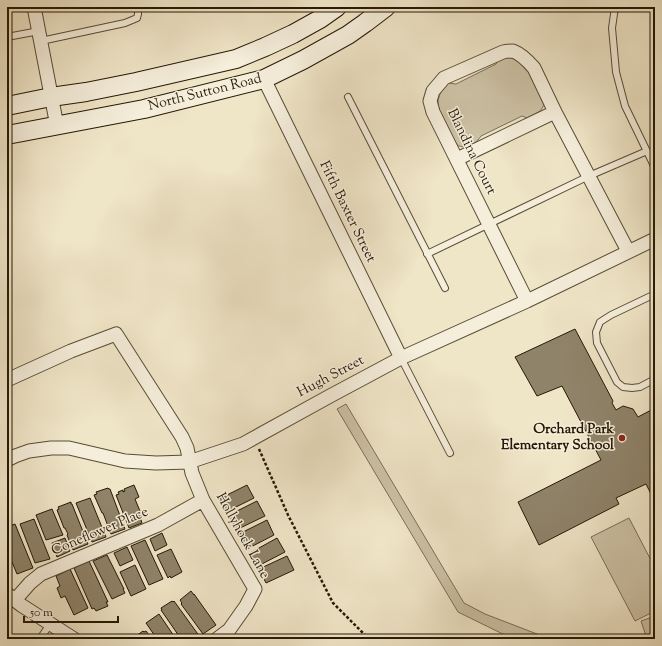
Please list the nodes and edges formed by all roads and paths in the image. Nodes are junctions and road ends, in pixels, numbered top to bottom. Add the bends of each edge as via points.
1 (34, 7) edge
2 (138, 7) edge
3 (337, 7) edge
4 (386, 7) edge
5 (615, 7) edge
6 (40, 36) junction
7 (7, 37) edge
8 (264, 79) junction
9 (51, 97) junction
10 (348, 97) dead end
11 (7, 106) edge
12 (555, 112) junction
13 (57, 126) junction
14 (7, 135) edge
15 (647, 151) junction
16 (457, 159) junction
17 (655, 168) edge
18 (589, 176) junction
19 (488, 225) junction
20 (655, 239) edge
21 (628, 252) junction
22 (427, 254) junction
23 (445, 288) dead end
24 (655, 294) edge
25 (527, 301) junction
26 (402, 358) junction
27 (655, 379) edge
28 (7, 380) edge
29 (254, 438) junction
30 (450, 453) dead end
31 (7, 460) edge
32 (189, 462) junction
33 (203, 500) junction
34 (11, 597) edge
35 (50, 624) junction
36 (40, 639) edge
37 (74, 639) edge
38 (217, 639) edge
39 (369, 639) edge

1 - 6 street
2 - 6 lane via 136,18 125,23
3 - 9 main road, North Sutton Road via 293,34 236,59 136,82
4 - 8 main road, North Sutton Road via 348,35
5 - 15 lane via 612,28 616,72 625,106
6 - 7 lane
6 - 9 street
8 - 13 main road, North Sutton Road via 144,109
8 - 26 street, Fifth Baxter Street
9 - 11 main road, North Sutton Road
9 - 13 street
10 - 22 lane
12 - 16 street
12 - 16 street, Blandina Court via 534,68 512,51 503,52 444,78 433,91 430,101
12 - 18 street, Blandina Court
13 - 14 main road, North Sutton Road
15 - 17 lane
15 - 18 lane
16 - 19 street, Blandina Court
18 - 19 lane
18 - 21 street, Blandina Court
19 - 22 lane
19 - 25 street, Blandina Court
20 - 21 street, Hugh Street
21 - 25 street, Hugh Street
22 - 23 lane
24 - 27 lane via 600,322 596,332 597,343 617,382 624,387 632,388
25 - 26 street, Hugh Street
26 - 29 street, Hugh Street
26 - 30 lane
28 - 32 street, Hollyhock Lane via 116,334 182,436
29 - 32 street, Hugh Street
29 - 39 path via 288,515 333,603
31 - 32 street, Hugh Street via 29,451 69,448 126,461
32 - 33 street, Hollyhock Lane
33 - 34 street, Coneflower Place via 158,525 40,574
33 - 38 street, Hollyhock Lane via 255,589 229,630
34 - 35 street
35 - 36 lane
35 - 37 street

